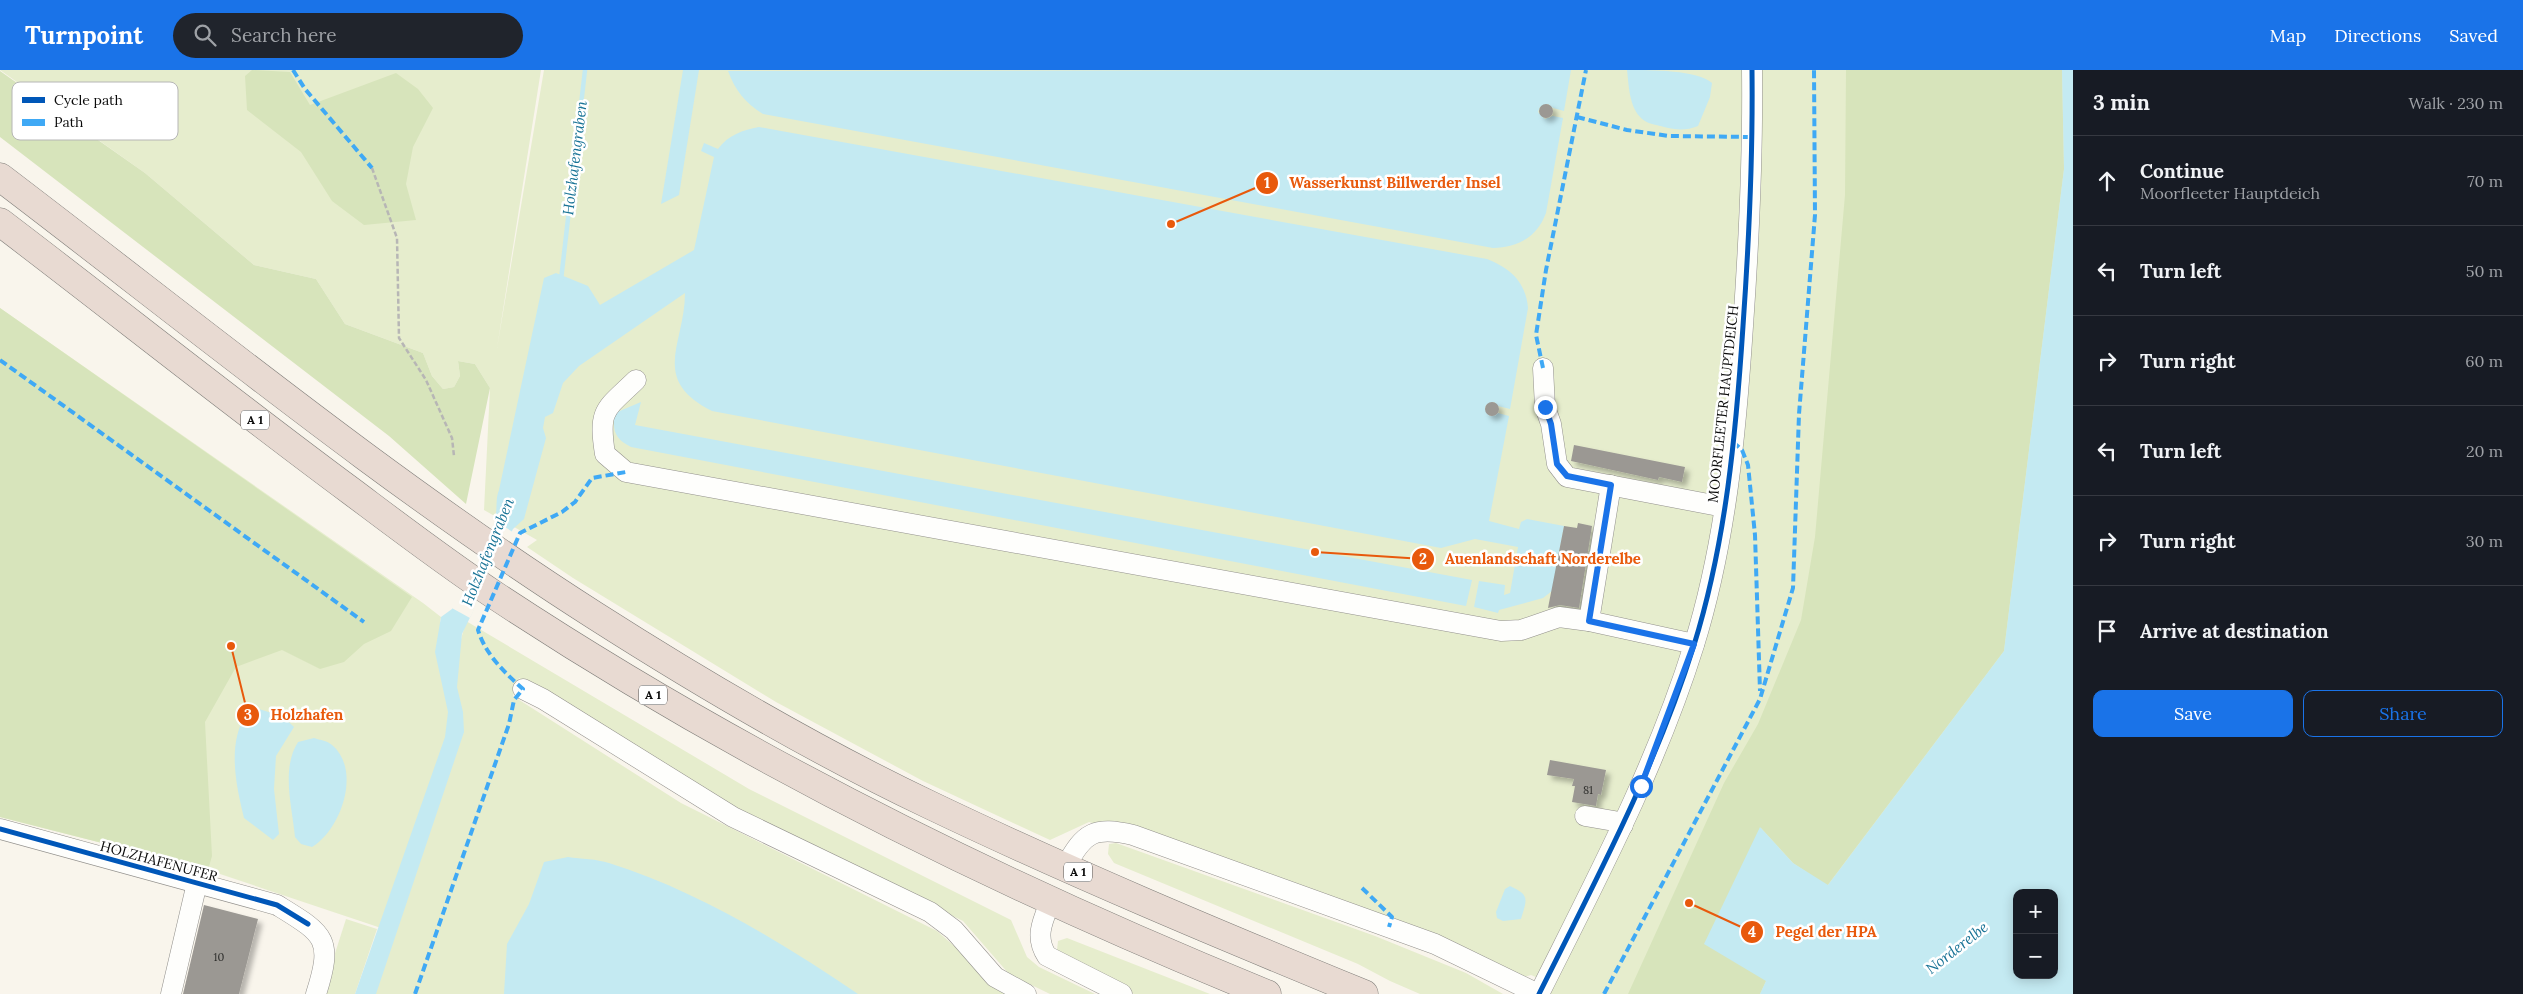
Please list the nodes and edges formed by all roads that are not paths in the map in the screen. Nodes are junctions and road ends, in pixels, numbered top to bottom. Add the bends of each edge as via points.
1 (1752, 70) edge
2 (0, 177) edge
3 (0, 222) edge
4 (0, 237) edge
5 (48, 259) junction
6 (1543, 368) dead end
7 (636, 380) dead end
8 (1611, 485) junction
9 (1724, 507) junction
10 (1589, 621) junction
11 (1694, 644) junction
12 (523, 690) dead end
13 (1585, 816) dead end
14 (0, 829) edge
15 (1620, 833) junction
16 (1066, 866) junction
17 (197, 883) junction
18 (1050, 900) junction
19 (171, 994) edge
20 (316, 994) edge
21 (1026, 994) edge
22 (1122, 994) edge
23 (1267, 994) edge
24 (1364, 994) edge
25 (1539, 994) edge

1 - 9 street, MOORFLEETER HAUPTDEICH via 1752,175 1745,293 1736,417
2 - 16 highway, A 1 via 399,482 596,617 827,753 928,804
3 - 5 highway, A 1
4 - 5 highway
5 - 18 highway, A 1 via 241,409 496,596 668,704 815,785
6 - 8 street via 1545,407 1557,464 1567,476
7 - 10 street via 605,410 601,430 605,454 626,472 1501,631 1521,630 1559,617
8 - 9 street
8 - 10 street
9 - 11 street, MOORFLEETER HAUPTDEICH
10 - 11 street
11 - 15 street, MOORFLEETER HAUPTDEICH via 1657,746
12 - 21 street via 543,699 726,813 930,912 954,930 995,977
13 - 15 street via 1614,821
14 - 17 street, HOLZHAFENUFER
15 - 25 street, MOORFLEETER HAUPTDEICH
16 - 24 highway, A 1
16 - 25 street via 1076,846 1091,834 1103,830 1133,835 1435,944
17 - 19 street
17 - 20 street, HOLZHAFENUFER via 276,905 308,924 324,943 326,959
18 - 22 street via 1039,937 1047,956
18 - 23 highway, A 1

